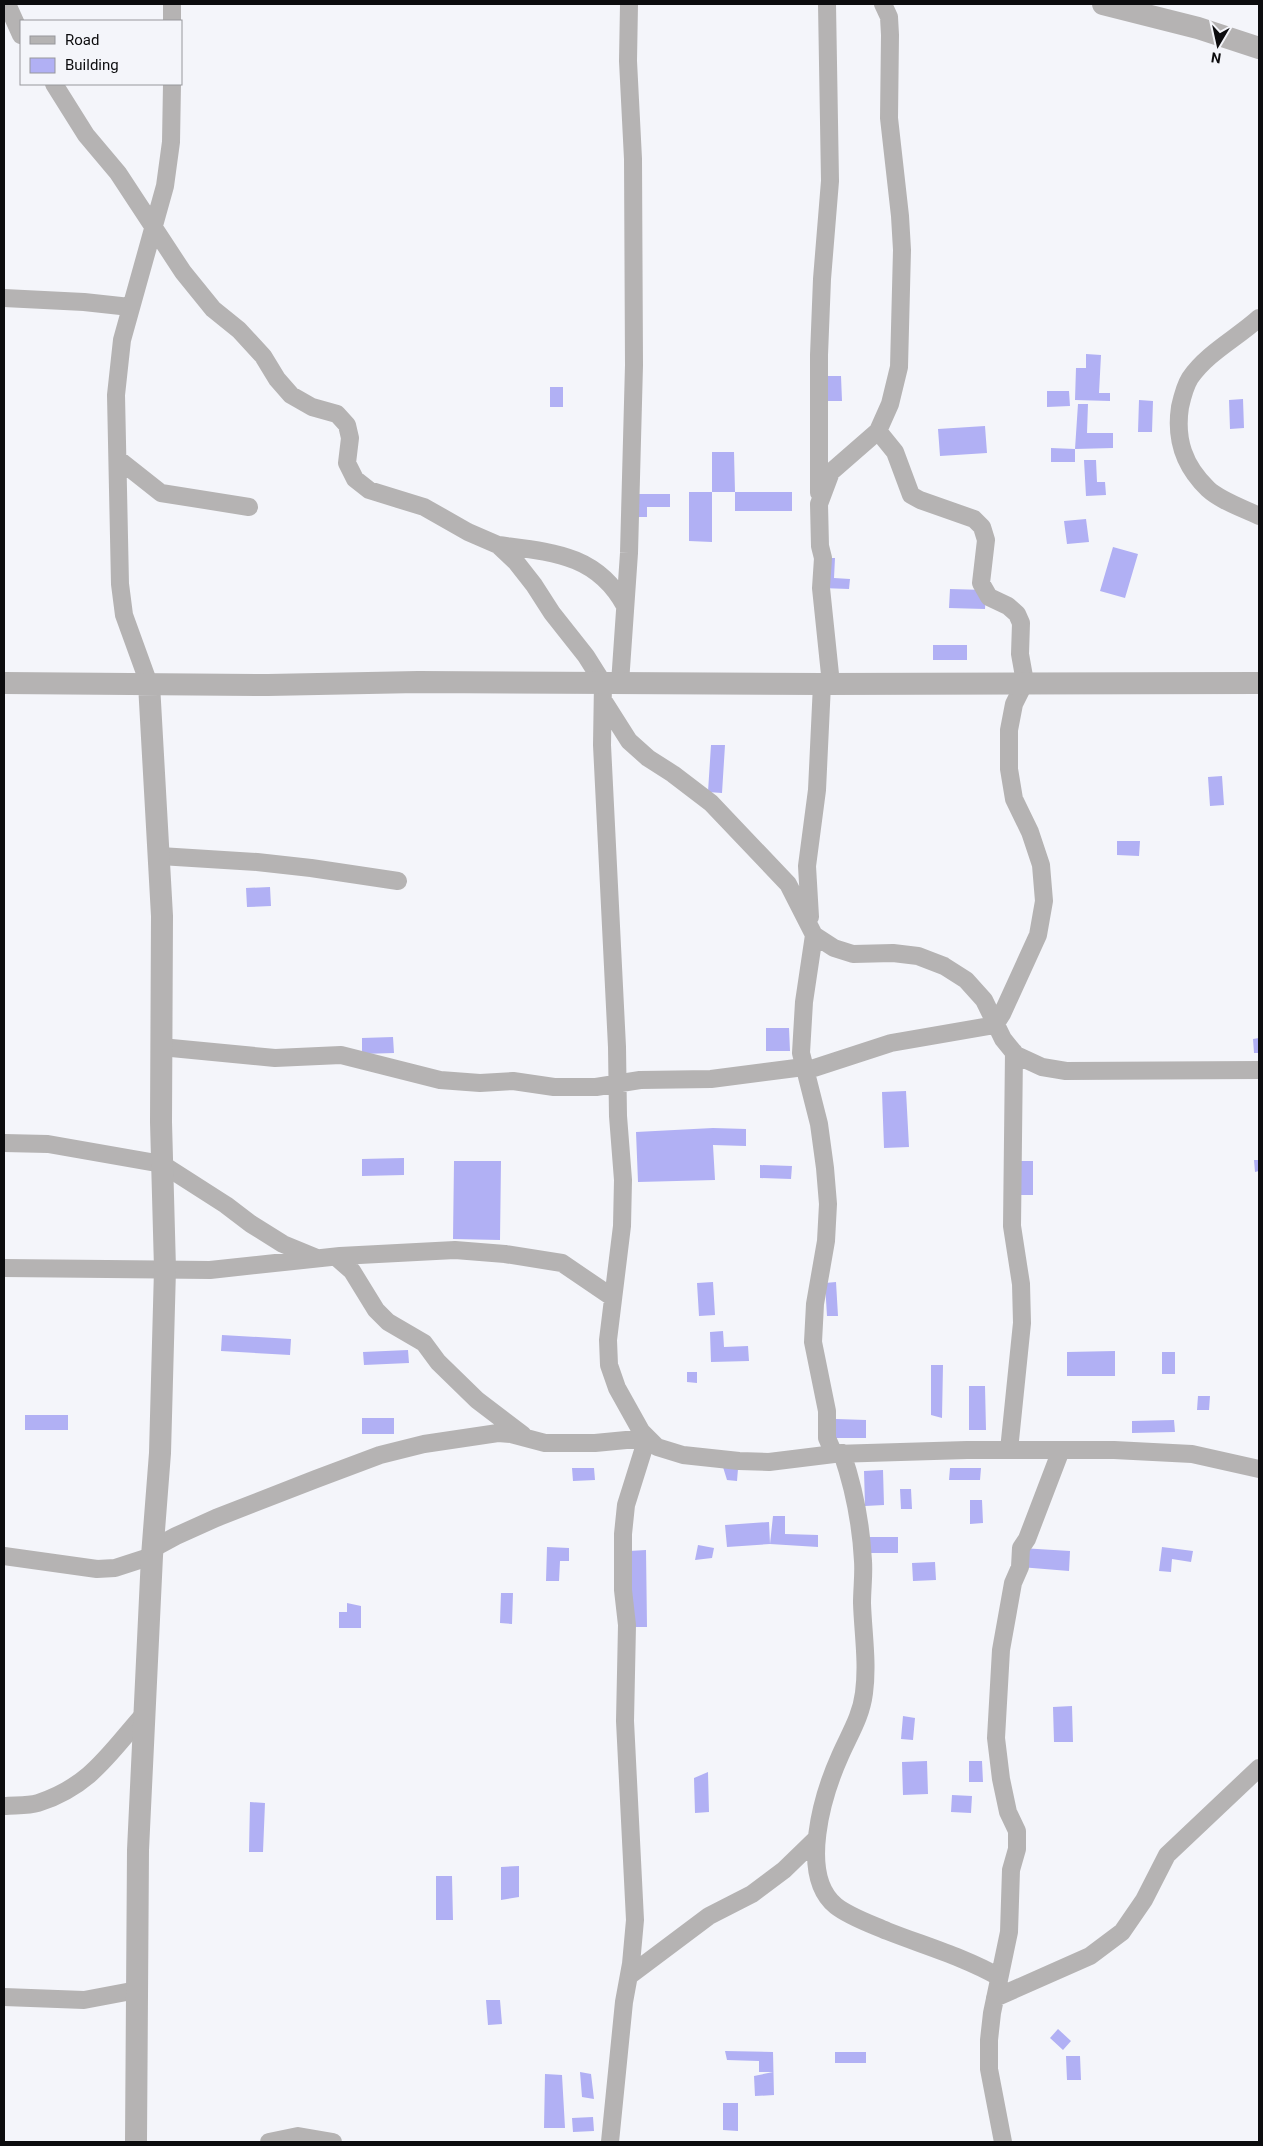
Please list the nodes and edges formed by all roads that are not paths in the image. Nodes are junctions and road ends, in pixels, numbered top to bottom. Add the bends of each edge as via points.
1 (7, 4) edge
2 (172, 4) edge
3 (629, 4) edge
4 (827, 4) edge
5 (883, 4) edge
6 (1103, 4) edge
7 (172, 20) edge
8 (20, 33) edge
9 (1259, 48) edge
10 (55, 85) edge
11 (172, 85) edge
12 (154, 226) junction
13 (4, 298) edge
14 (130, 307) junction
15 (1259, 318) edge
16 (878, 431) junction
17 (118, 459) junction
18 (819, 504) junction
19 (249, 507) dead end
20 (1259, 516) edge
21 (498, 545) junction
22 (625, 606) junction
23 (1024, 682) junction
24 (4, 683) edge
25 (1259, 683) edge
26 (149, 684) junction
27 (826, 684) junction
28 (609, 688) junction
29 (160, 856) junction
30 (398, 881) dead end
31 (812, 931) junction
32 (995, 1025) junction
33 (161, 1047) junction
34 (1014, 1052) junction
35 (804, 1069) junction
36 (1259, 1070) edge
37 (618, 1084) junction
38 (4, 1143) edge
39 (162, 1164) junction
40 (328, 1258) junction
41 (4, 1268) edge
42 (165, 1270) junction
43 (612, 1297) junction
44 (647, 1438) junction
45 (530, 1440) junction
46 (1009, 1450) junction
47 (1061, 1450) junction
48 (838, 1454) junction
49 (1259, 1469) edge
50 (152, 1553) junction
51 (4, 1556) edge
52 (145, 1713) junction
53 (1259, 1768) edge
54 (4, 1806) edge
55 (817, 1838) junction
56 (629, 1976) junction
57 (999, 1977) junction
58 (137, 1990) junction
59 (4, 1998) edge
60 (995, 1998) junction
61 (136, 2142) edge
62 (269, 2142) edge
63 (334, 2142) edge
64 (610, 2142) edge
65 (1003, 2142) edge

1 - 8 street
2 - 7 street
3 - 22 street via 634,365
4 - 18 street via 830,181 819,354
5 - 16 street via 890,35 889,118 902,250 899,367 890,404
6 - 9 street via 1198,28
10 - 12 street via 86,135 118,173
11 - 12 street via 172,142
12 - 14 street
12 - 21 street via 183,272 213,309 239,330 263,356 291,395 312,407 337,414 347,425 350,438 347,463 355,479 369,490 424,507
13 - 14 street
14 - 17 street via 122,340 116,395
15 - 20 street via 1207,359 1189,379 1181,399 1177,424 1179,444 1192,471 1210,491
16 - 18 street via 831,472
16 - 23 street via 895,452 911,495 974,519 982,527 986,540 981,583 989,597 1008,606 1021,623 1020,654
17 - 19 street via 161,493
17 - 26 street via 120,584 124,615
18 - 27 street
21 - 22 street via 576,559 600,574
21 - 28 street via 534,585
22 - 28 street
23 - 25 street
23 - 27 street
23 - 32 street via 1014,704 1011,721 1009,769 1014,799 1041,865 1044,901 1038,935
24 - 26 street
26 - 28 street via 418,682
26 - 29 street
27 - 28 street
27 - 31 street via 808,866 807,896
28 - 31 street via 629,741 711,803 788,884
28 - 37 street via 602,745
29 - 30 street via 257,862
29 - 33 street
31 - 32 street via 834,948 853,954 918,956 944,966 966,980 984,1000
31 - 35 street via 801,1052
32 - 34 street
32 - 35 street via 891,1043
33 - 37 street via 275,1058 341,1055 440,1080 513,1081 554,1087
33 - 39 street
34 - 36 street via 1042,1067 1066,1071
34 - 46 street via 1012,1226 1021,1284 1022,1323
35 - 37 street
35 - 48 street via 818,1124 828,1204 813,1342 827,1411 827,1438
37 - 43 street via 622,1226
38 - 39 street via 48,1144
39 - 40 street via 283,1244
39 - 42 street
40 - 42 street via 210,1270
40 - 43 street via 455,1250 505,1254 562,1263
40 - 45 street via 352,1271 376,1310 388,1322 424,1343 438,1362 477,1400
41 - 42 street
42 - 50 street via 160,1453
43 - 44 street via 609,1365 627,1408
44 - 45 street via 595,1443
44 - 48 street via 656,1447 683,1455 739,1461 769,1462
44 - 56 street via 628,1497 623,1534 627,1625 625,1721 635,1920
45 - 50 street via 498,1433 424,1444 380,1455 216,1518 176,1536
46 - 47 street
46 - 48 street
47 - 49 street via 1192,1454
47 - 57 street via 1021,1548 1020,1567 1013,1583 1001,1650 996,1738 1008,1812 1017,1831 1017,1849 1011,1870 1008,1932
48 - 55 street via 854,1488 863,1561 864,1693 859,1717 839,1758 828,1791
50 - 51 street via 115,1568 97,1569
50 - 52 street
52 - 54 street via 97,1770 69,1790 37,1803
52 - 58 street via 138,1850
53 - 60 street via 1166,1855 1144,1900 1122,1932 1090,1956
55 - 56 street via 784,1870 752,1894 709,1916
55 - 57 street via 816,1870 825,1894 837,1907 870,1924 979,1965
56 - 64 street
57 - 60 street
58 - 59 street via 84,2000
58 - 61 street
60 - 65 street via 989,2040 990,2068
62 - 63 street via 298,2136

